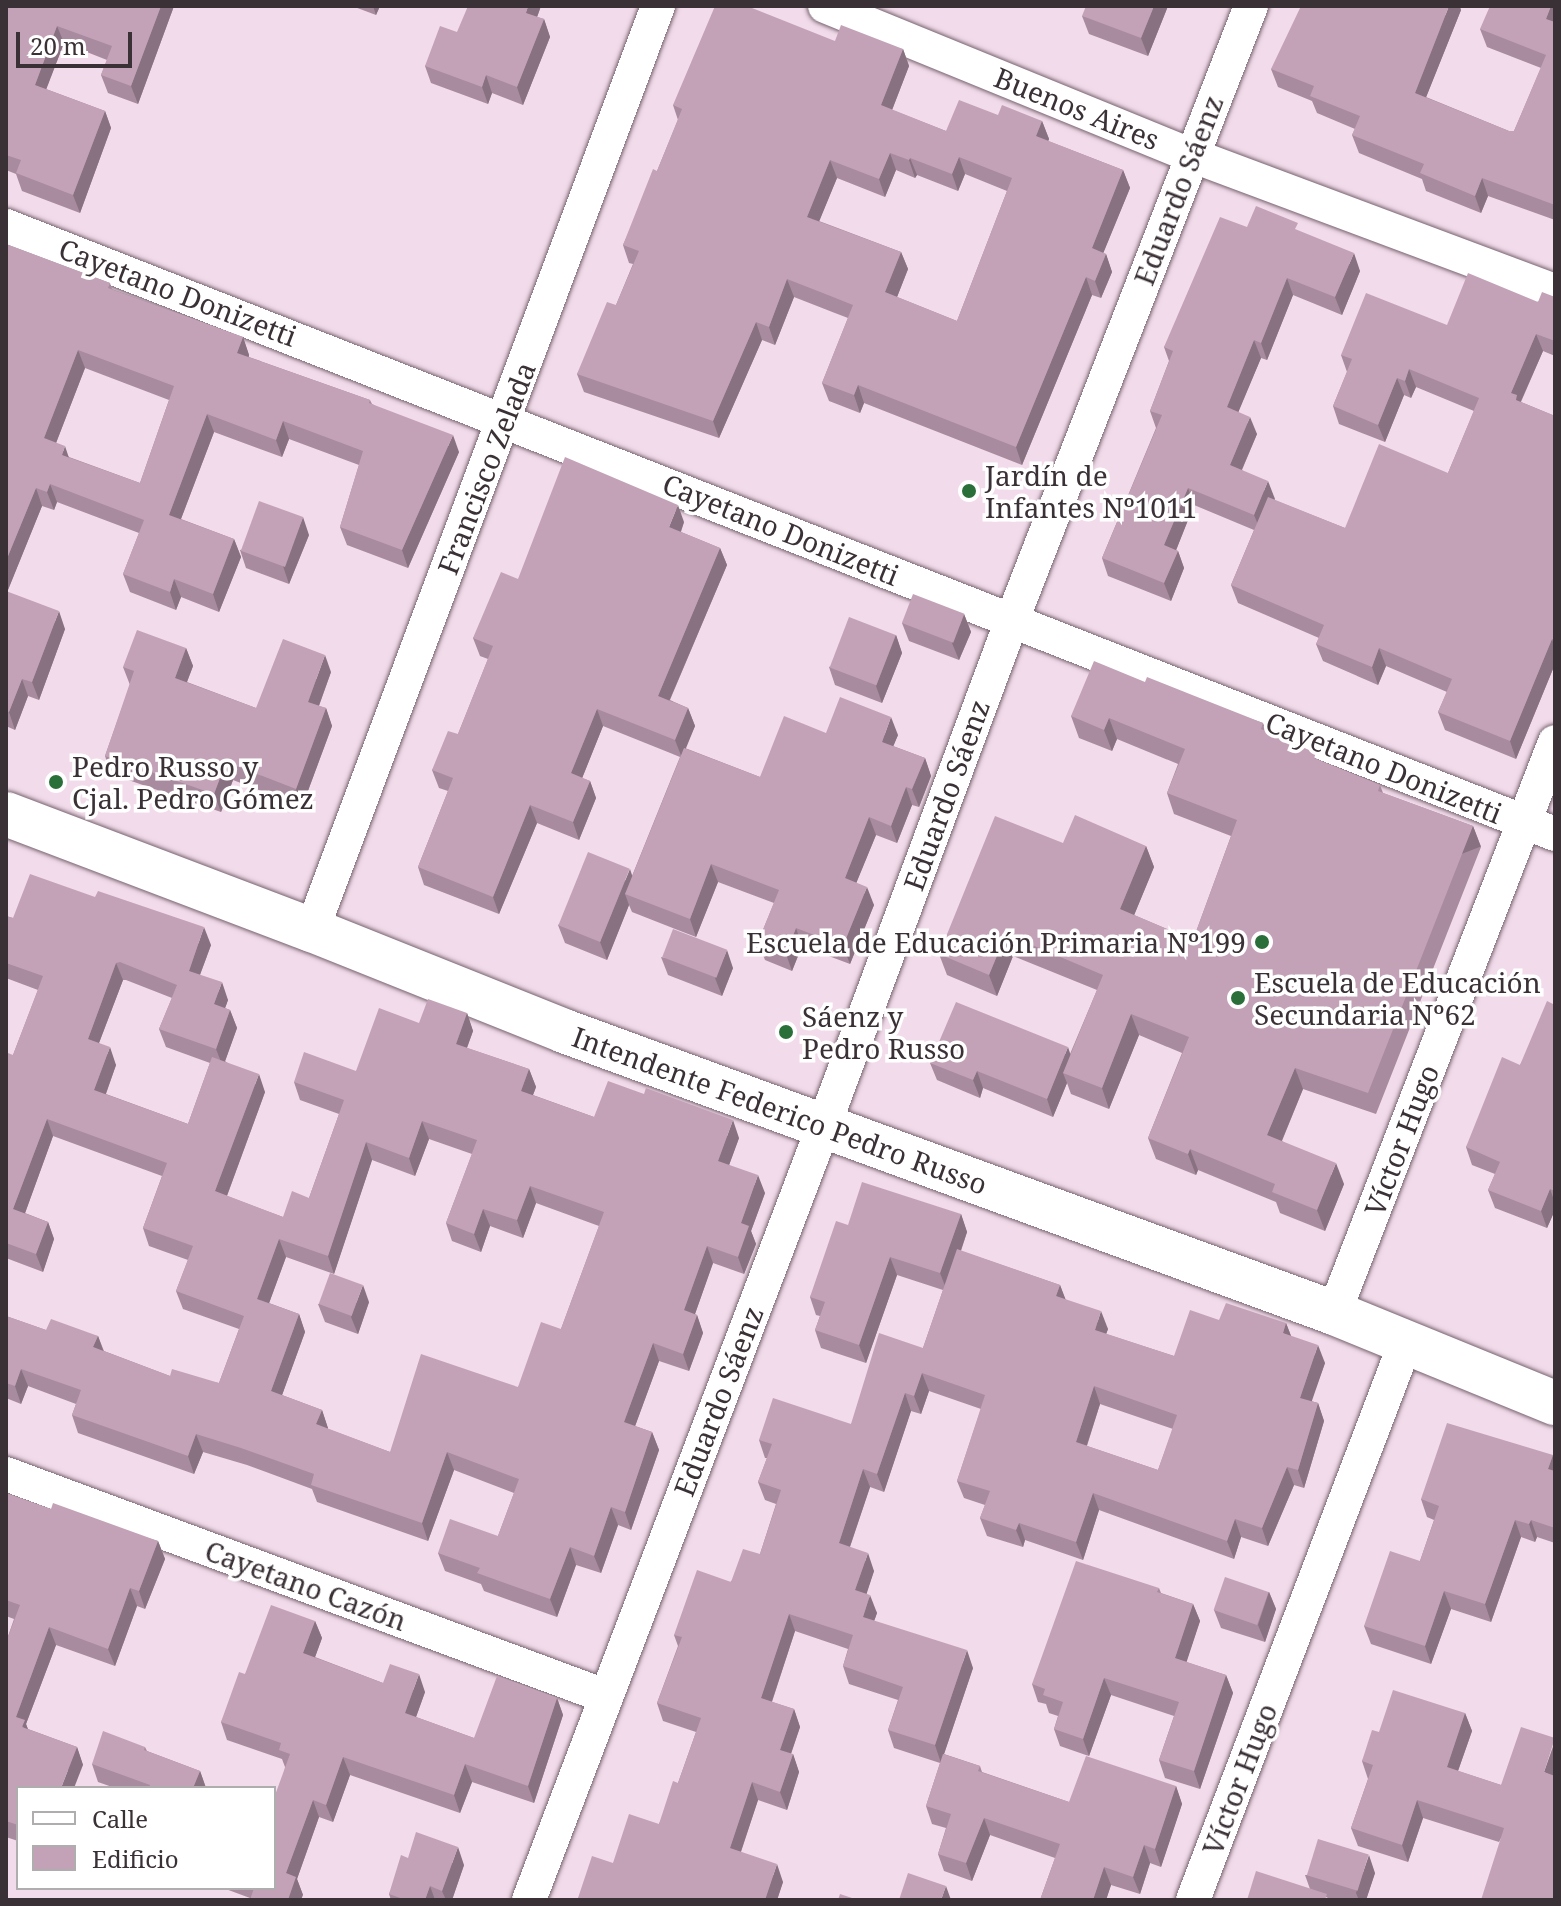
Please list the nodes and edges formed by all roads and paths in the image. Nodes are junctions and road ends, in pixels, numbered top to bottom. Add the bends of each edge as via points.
1 (658, 6) edge
2 (825, 6) edge
3 (1251, 6) edge
4 (1191, 155) junction
5 (6, 226) edge
6 (1555, 291) edge
7 (505, 420) junction
8 (1012, 620) junction
9 (1555, 742) edge
10 (6, 814) edge
11 (1540, 828) edge
12 (312, 930) junction
13 (824, 1125) junction
14 (1334, 1313) junction
15 (1405, 1344) junction
16 (1555, 1403) edge
17 (6, 1474) edge
18 (605, 1696) junction
19 (529, 1900) edge
20 (1193, 1900) edge

1 - 7 street, Francisco Zelada
2 - 4 street, Buenos Aires
3 - 4 street, Eduardo Sáenz
4 - 6 street, Buenos Aires
4 - 8 street, Eduardo Sáenz
5 - 7 street, Cayetano Donizetti
7 - 8 street, Cayetano Donizetti
7 - 12 street, Francisco Zelada
8 - 11 street, Cayetano Donizetti
8 - 13 street, Eduardo Sáenz
9 - 11 street, Víctor Hugo
10 - 12 street, Intendente Federico Pedro Russo
11 - 14 street, Víctor Hugo
12 - 13 street, Intendente Federico Pedro Russo via 564,1031
13 - 14 street, Intendente Federico Pedro Russo
13 - 18 street, Eduardo Sáenz
14 - 15 street, Intendente Federico Pedro Russo
15 - 16 street, Intendente Federico Pedro Russo
15 - 20 street, Víctor Hugo
17 - 18 street, Cayetano Cazón
18 - 19 street, Eduardo Sáenz

